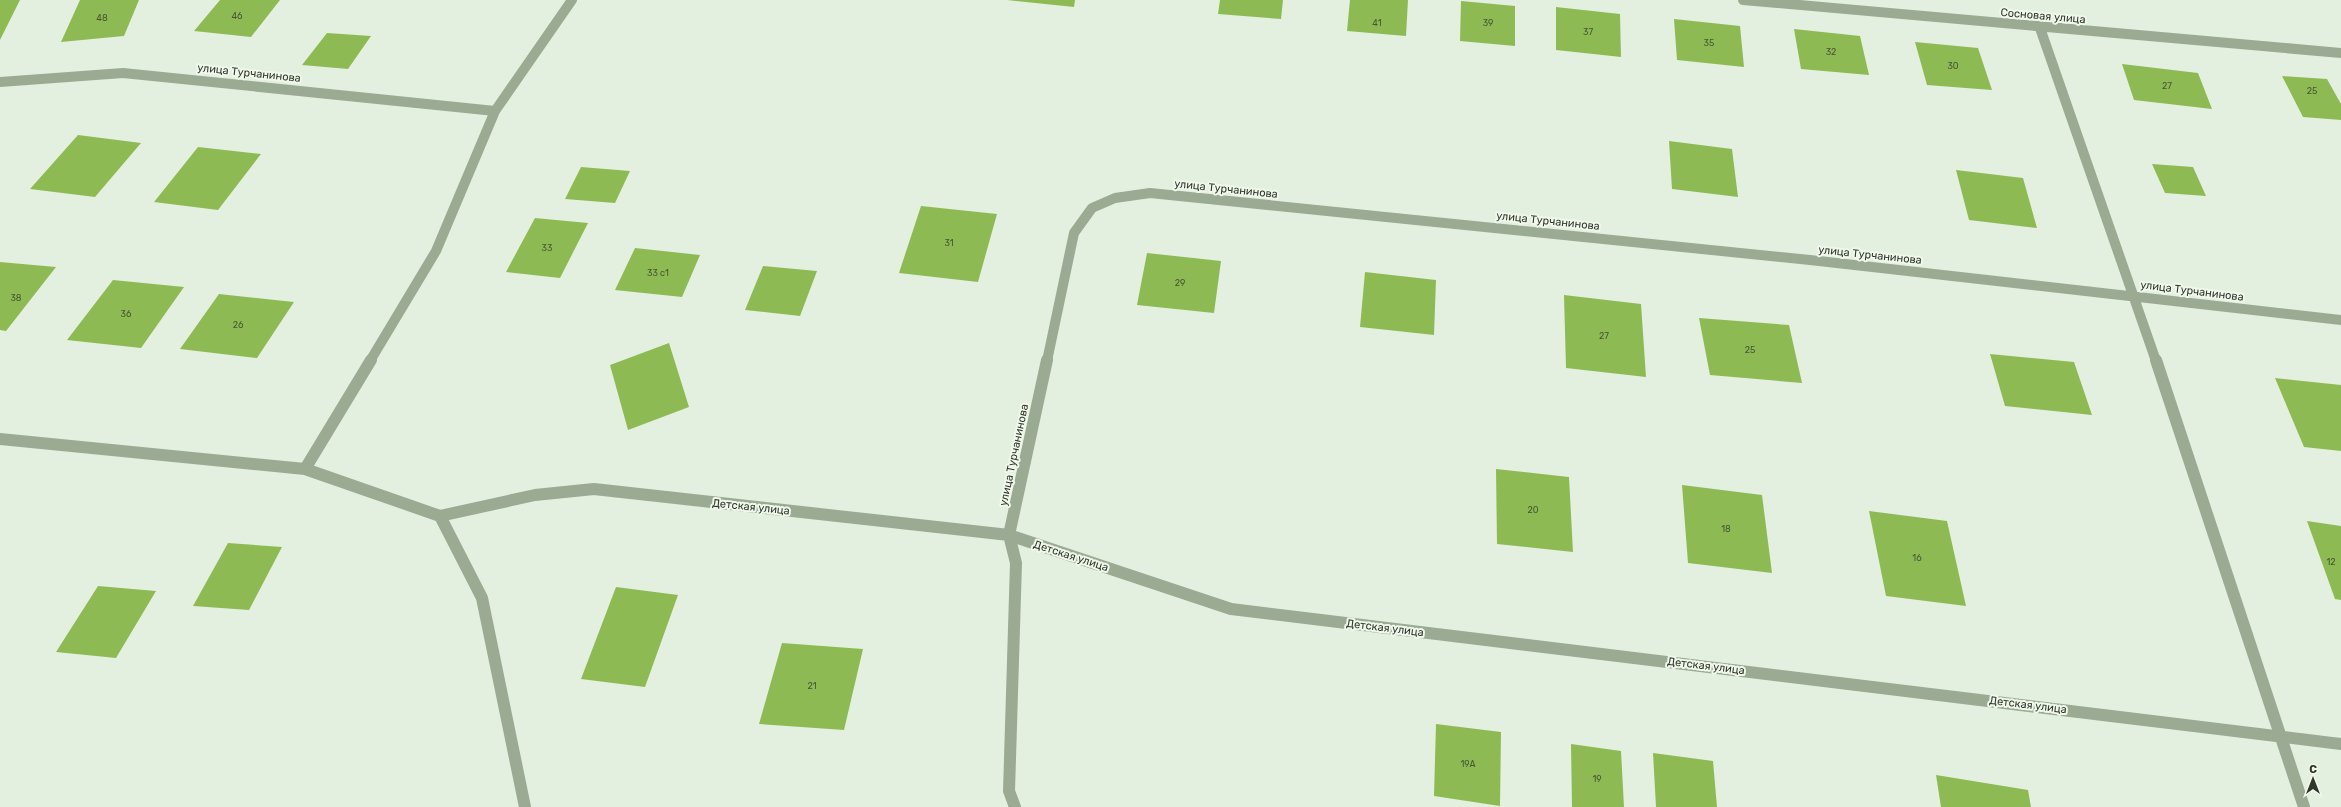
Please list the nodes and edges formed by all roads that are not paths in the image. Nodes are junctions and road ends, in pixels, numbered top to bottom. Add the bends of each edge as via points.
1 (572, 0) edge
2 (1743, 0) edge
3 (2040, 28) junction
4 (2341, 53) edge
5 (0, 82) edge
6 (495, 111) junction
7 (2136, 296) junction
8 (2341, 320) edge
9 (0, 439) edge
10 (305, 468) junction
11 (440, 516) junction
12 (1009, 535) junction
13 (2280, 735) junction
14 (2341, 744) edge
15 (525, 807) edge
16 (1016, 807) edge
17 (2304, 807) edge

1 - 6 street
2 - 3 street, Сосновая улица
3 - 4 street, Сосновая улица
3 - 7 street
5 - 6 street, улица Турчанинова via 123,73
6 - 10 street via 436,251
7 - 8 street, улица Турчанинова
7 - 12 street, улица Турчанинова via 1150,193 1115,198 1092,208 1074,233
7 - 13 street
9 - 10 street
10 - 11 street
11 - 12 street, Детская улица via 534,495 594,489
11 - 15 street via 482,598
12 - 13 street, Детская улица via 1231,609
12 - 16 street via 1016,562 1009,791
13 - 14 street, Детская улица
13 - 17 street

